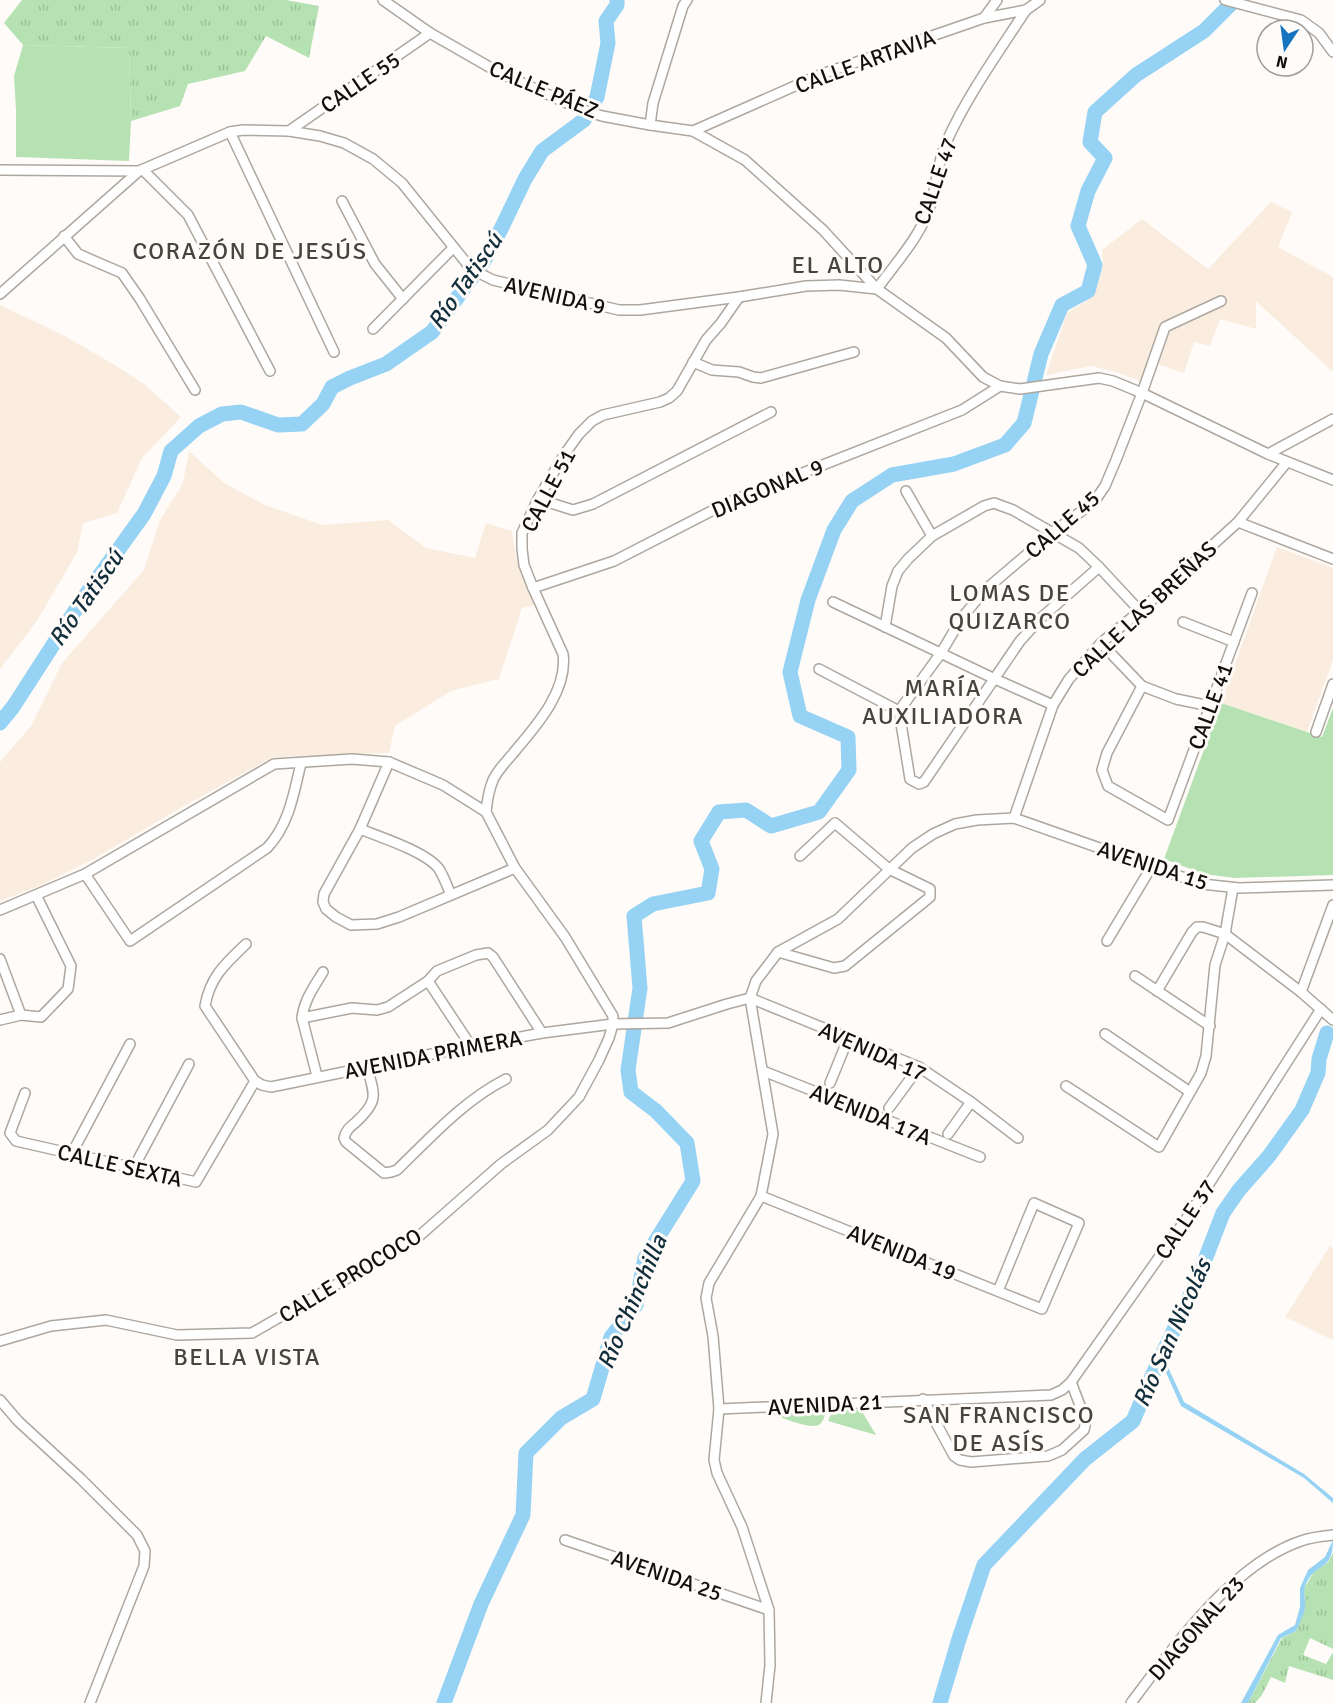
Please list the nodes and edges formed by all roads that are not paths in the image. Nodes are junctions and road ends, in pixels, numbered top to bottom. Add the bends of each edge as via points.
1 (383, 0) edge
2 (687, 0) edge
3 (997, 0) edge
4 (1040, 0) edge
5 (1226, 0) edge
6 (1026, 10) junction
7 (984, 18) junction
8 (430, 33) junction
9 (1333, 52) edge
10 (650, 125) junction
11 (290, 131) junction
12 (693, 131) junction
13 (230, 132) junction
14 (0, 170) edge
15 (141, 170) junction
16 (342, 201) dead end
17 (64, 236) junction
18 (453, 248) junction
19 (877, 289) junction
20 (0, 294) edge
21 (739, 297) junction
22 (403, 298) junction
23 (1221, 301) dead end
24 (373, 329) dead end
25 (854, 351) dead end
26 (334, 352) dead end
27 (693, 362) junction
28 (270, 371) dead end
29 (999, 386) junction
30 (195, 390) dead end
31 (1142, 393) junction
32 (771, 412) dead end
33 (1333, 419) edge
34 (1268, 454) junction
35 (1287, 462) junction
36 (1333, 480) edge
37 (906, 491) dead end
38 (538, 499) junction
39 (1238, 522) junction
40 (1053, 532) junction
41 (932, 536) junction
42 (1333, 559) edge
43 (1099, 567) junction
44 (533, 588) junction
45 (1252, 593) dead end
46 (833, 602) dead end
47 (1140, 612) junction
48 (1183, 622) dead end
49 (885, 627) junction
50 (1234, 642) junction
51 (1101, 643) junction
52 (941, 653) junction
53 (819, 669) dead end
54 (995, 679) junction
55 (1333, 684) edge
56 (1142, 686) junction
57 (1053, 705) junction
58 (1210, 706) junction
59 (899, 711) junction
60 (1316, 732) dead end
61 (389, 762) junction
62 (301, 763) junction
63 (486, 812) junction
64 (1014, 818) junction
65 (360, 829) junction
66 (800, 856) dead end
67 (1152, 866) junction
68 (515, 868) junction
69 (890, 868) junction
70 (85, 874) junction
71 (1333, 885) edge
72 (1233, 888) junction
73 (451, 894) junction
74 (36, 896) junction
75 (1333, 905) edge
76 (0, 910) edge
77 (1225, 934) junction
78 (1107, 941) dead end
79 (246, 944) dead end
80 (778, 952) junction
81 (0, 960) edge
82 (322, 972) dead end
83 (1135, 976) dead end
84 (428, 981) junction
85 (1157, 991) junction
86 (1301, 992) junction
87 (750, 998) junction
88 (1321, 1009) junction
89 (21, 1015) junction
90 (302, 1018) junction
91 (0, 1020) edge
92 (1333, 1020) edge
93 (613, 1024) junction
94 (1209, 1026) junction
95 (542, 1033) junction
96 (1105, 1034) dead end
97 (848, 1039) junction
98 (130, 1044) dead end
99 (471, 1046) junction
100 (189, 1064) dead end
101 (367, 1067) junction
102 (919, 1067) junction
103 (763, 1071) junction
104 (317, 1076) junction
105 (506, 1079) dead end
106 (255, 1080) junction
107 (830, 1083) dead end
108 (1066, 1086) dead end
109 (1190, 1092) junction
110 (25, 1093) dead end
111 (971, 1102) junction
112 (889, 1108) dead end
113 (948, 1134) dead end
114 (1018, 1138) dead end
115 (72, 1154) junction
116 (980, 1156) dead end
117 (134, 1167) junction
118 (761, 1196) junction
119 (998, 1291) junction
120 (0, 1341) edge
121 (1071, 1382) junction
122 (923, 1399) junction
123 (0, 1400) edge
124 (719, 1409) junction
125 (1333, 1535) edge
126 (565, 1539) dead end
127 (769, 1610) junction
128 (90, 1703) edge
129 (766, 1703) edge
130 (1131, 1703) edge

1 - 8 street, CALLE PÁEZ
2 - 10 street via 652,102
3 - 7 street
4 - 6 street, CALLE ARTAVIA
5 - 9 street via 1301,20 1319,33
6 - 7 street, CALLE ARTAVIA
6 - 19 street, CALLE 47 via 947,140 925,219
7 - 12 street, CALLE ARTAVIA via 822,74
8 - 10 street, CALLE PÁEZ via 498,72 580,109
8 - 11 street, CALLE 55
10 - 12 street, CALLE PÁEZ
11 - 13 street, AVENIDA 9
11 - 18 street, AVENIDA 9 via 345,143 373,159 402,183
12 - 19 street, CALLE PÁEZ via 745,160 823,230
13 - 15 street, AVENIDA 9
13 - 26 street
14 - 15 street
15 - 17 street
15 - 28 street via 189,214
16 - 22 street via 375,264
17 - 20 street
17 - 30 street via 78,254 122,273
18 - 21 street, AVENIDA 9 via 474,270 490,279 619,310
18 - 22 street
19 - 21 street, AVENIDA 9 via 806,286
19 - 29 street, AVENIDA 9 via 946,338 983,376
21 - 27 street, CALLE 51
22 - 24 street
23 - 31 street, CALLE 45 via 1165,327
25 - 27 street via 761,378 712,370
27 - 38 street, CALLE 51 via 669,398 592,421 564,454
29 - 31 street via 1020,389 1100,378
29 - 44 street, DIAGONAL 9 via 962,410 729,502 614,561
31 - 34 street
31 - 40 street, CALLE 45 via 1105,486 1094,501
32 - 38 street via 592,504 573,510
33 - 34 street
34 - 35 street
35 - 36 street
35 - 39 street, CALLE LAS BREÑAS
37 - 41 street
38 - 44 street, CALLE 51 via 522,533 524,565
39 - 42 street
39 - 47 street, CALLE LAS BREÑAS
40 - 41 street via 994,502
40 - 43 street via 1079,548
40 - 52 street, CALLE 45 via 985,590 961,619
41 - 49 street via 898,571
43 - 47 street
43 - 54 street via 1041,618
44 - 63 street, CALLE 51 via 563,654 563,674 553,700 493,781
45 - 50 street, CALLE 41
46 - 49 street
47 - 51 street, CALLE LAS BREÑAS
48 - 50 street
49 - 52 street
50 - 58 street, CALLE 41
51 - 56 street
51 - 57 street, CALLE LAS BREÑAS via 1069,679
52 - 54 street
52 - 59 street, CALLE 45
53 - 59 street
54 - 57 street
54 - 59 street via 919,784 910,779
55 - 60 street
56 - 58 street
56 - 58 street, CALLE 41 via 1102,770 1108,786 1168,820
57 - 64 street, CALLE LAS BREÑAS
61 - 62 street via 352,759
61 - 63 street via 443,785
61 - 65 street
62 - 70 street via 274,764
62 - 70 street via 283,827 267,848 130,941
63 - 68 street
64 - 67 street, AVENIDA 15
64 - 69 street via 955,825 933,834
65 - 73 street via 431,861
65 - 73 street via 324,894 322,902 326,909 351,925 377,924
66 - 69 street via 835,823
67 - 72 street, AVENIDA 15 via 1202,884
67 - 78 street
68 - 73 street
68 - 93 street via 572,947 609,1007
69 - 80 street via 831,924
69 - 80 street via 930,889 930,897 844,966 834,968
70 - 74 street
71 - 72 street, AVENIDA 15
72 - 77 street
74 - 76 street
74 - 89 street via 71,966 68,989 41,1017
75 - 86 street
77 - 85 street via 1197,927
77 - 86 street
77 - 94 street via 1215,965
79 - 106 street via 215,976 205,1006
80 - 87 street via 756,981
81 - 89 street
82 - 90 street via 303,1008
83 - 85 street
84 - 90 street via 388,1007 352,1008
84 - 95 street via 437,971 488,953
84 - 99 street
85 - 94 street
86 - 88 street
87 - 93 street via 668,1023
87 - 97 street, AVENIDA 17
87 - 103 street
88 - 92 street
88 - 121 street, CALLE 37 via 1191,1212
89 - 91 street
90 - 104 street
93 - 95 street, AVENIDA PRIMERA
93 - 120 street, CALLE PROCOCO via 579,1097 548,1130 501,1164 417,1238 252,1333 177,1335 106,1320 51,1326
94 - 109 street via 1206,1056
95 - 99 street, AVENIDA PRIMERA
96 - 109 street
97 - 102 street, AVENIDA 17
97 - 107 street
98 - 115 street
99 - 101 street, AVENIDA PRIMERA
100 - 117 street
101 - 104 street, AVENIDA PRIMERA
101 - 105 street via 373,1102 344,1138 384,1173 397,1170 453,1115
102 - 111 street, AVENIDA 17
102 - 112 street
103 - 116 street, AVENIDA 17A
103 - 118 street via 773,1134
104 - 106 street, AVENIDA PRIMERA via 271,1087
106 - 117 street, CALLE SEXTA via 196,1182
108 - 109 street via 1159,1147
110 - 115 street, CALLE SEXTA via 10,1133 12,1137
111 - 113 street
111 - 114 street, AVENIDA 17
115 - 117 street, CALLE SEXTA
118 - 119 street, AVENIDA 19
118 - 124 street via 709,1283 706,1298
119 - 119 street, AVENIDA 19 via 1034,1203 1079,1223 1042,1308
121 - 122 street, AVENIDA 21 via 1051,1395
121 - 122 street via 1084,1412 1084,1430 1062,1450 1048,1455 960,1460 954,1456
122 - 124 street, AVENIDA 21
123 - 128 street via 137,1535 146,1551 144,1566
124 - 127 street via 714,1460 717,1473 742,1527
125 - 130 street, DIAGONAL 23 via 1303,1540 1242,1574 1169,1652
126 - 127 street, AVENIDA 25
127 - 129 street

